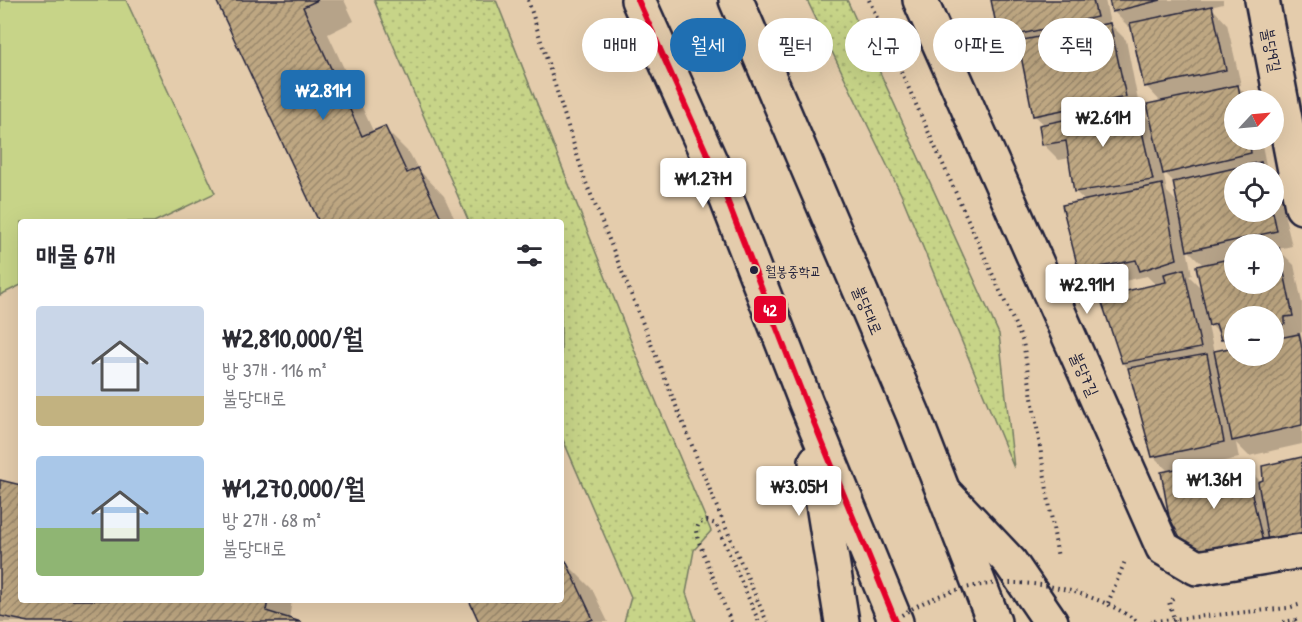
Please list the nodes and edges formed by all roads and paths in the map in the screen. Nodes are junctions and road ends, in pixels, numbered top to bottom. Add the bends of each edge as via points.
1 (528, 0) edge
2 (638, 0) edge
3 (736, 0) edge
4 (869, 0) edge
5 (920, 0) edge
6 (1263, 0) edge
7 (1302, 207) edge
8 (806, 403) junction
9 (943, 491) junction
10 (1302, 551) edge
11 (1128, 555) dead end
12 (1059, 562) dead end
13 (1063, 585) dead end
14 (1068, 594) dead end
15 (1108, 603) junction
16 (1302, 604) edge
17 (731, 622) edge
18 (759, 622) edge
19 (767, 622) edge
20 (842, 622) edge
21 (894, 622) edge
22 (994, 622) edge
23 (1051, 622) edge
24 (1139, 622) edge
25 (1151, 622) edge
26 (1283, 622) edge
27 (1296, 622) edge

1 - 19 path via 585,180
2 - 8 main road via 724,192
3 - 9 main road, 불당대로
4 - 12 path via 1023,342
5 - 10 main road, 불당7길 via 1163,548 1197,568
6 - 7 main road, 불당9길
8 - 20 main road
8 - 21 main road
9 - 22 main road, 불당대로
9 - 23 main road via 1010,562
11 - 15 path
13 - 14 path
15 - 21 path, bridge via 1049,585 986,584 956,590
15 - 24 path, bridge
16 - 25 path, bridge
17 - 18 path via 698,540 699,523 707,520 716,524
26 - 27 path

